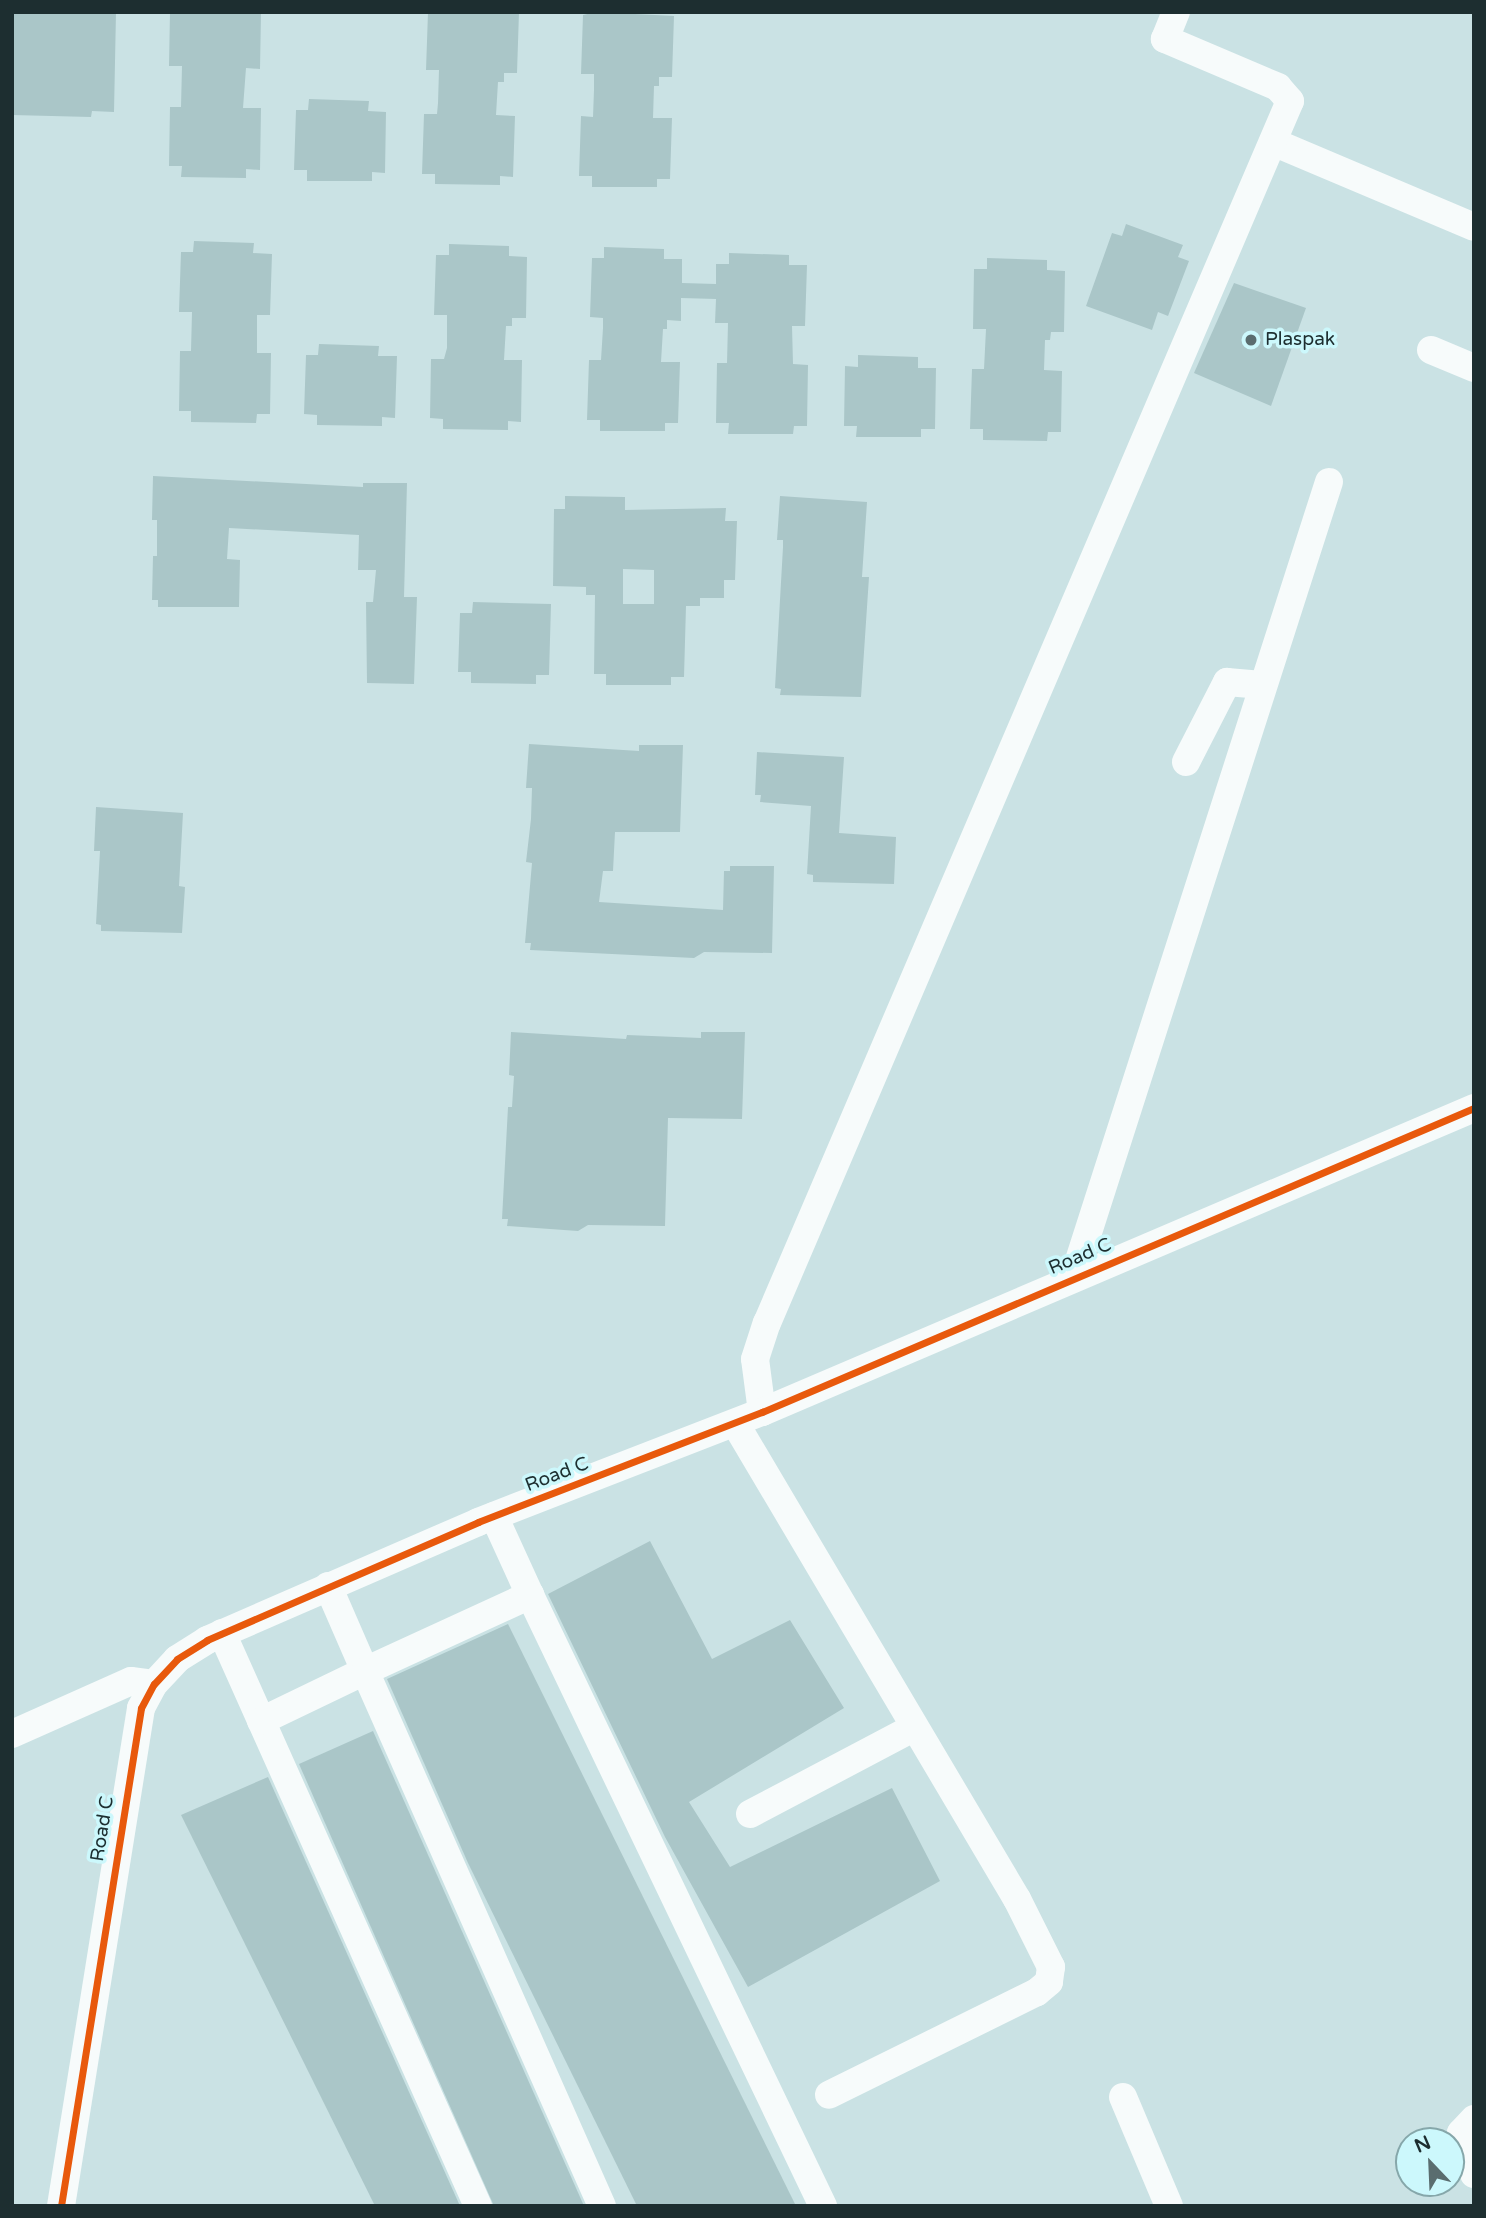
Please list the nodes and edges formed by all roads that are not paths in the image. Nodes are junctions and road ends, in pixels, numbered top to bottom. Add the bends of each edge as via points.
1 (1176, 12) edge
2 (1273, 142) junction
3 (1474, 227) edge
4 (1432, 350) dead end
5 (1474, 368) edge
6 (1329, 482) dead end
7 (1262, 685) junction
8 (1186, 762) dead end
9 (1474, 1108) edge
10 (1074, 1276) junction
11 (762, 1412) junction
12 (735, 1423) junction
13 (494, 1516) junction
14 (328, 1586) junction
15 (530, 1595) junction
16 (222, 1633) junction
17 (365, 1671) junction
18 (154, 1684) junction
19 (261, 1721) junction
20 (913, 1728) junction
21 (12, 1734) edge
22 (750, 1814) dead end
23 (829, 2095) dead end
24 (1124, 2097) dead end
25 (1474, 2119) edge
26 (1474, 2175) edge
27 (61, 2206) edge
28 (478, 2206) edge
29 (602, 2206) edge
30 (823, 2206) edge
31 (1170, 2206) edge

1 - 2 street via 1166,39 1286,92 1290,101
2 - 3 street
2 - 11 street via 767,1323 755,1359
4 - 5 street
6 - 7 street
7 - 8 street via 1227,682
7 - 10 street
9 - 10 street, Road C
10 - 11 street, Road C
11 - 12 street, Road C
12 - 13 street, Road C
12 - 20 street
13 - 14 street, Road C
13 - 15 street
14 - 16 street, Road C
14 - 17 street
15 - 17 street
15 - 30 street
16 - 18 street, Road C via 177,1659
16 - 19 street
17 - 19 street
17 - 29 street
18 - 21 street via 131,1681
18 - 27 street, Road C via 141,1708 133,1746
19 - 28 street
20 - 22 street
20 - 23 street via 1046,1952 1049,1982 1037,1993
24 - 31 street
25 - 26 street via 1461,2133

